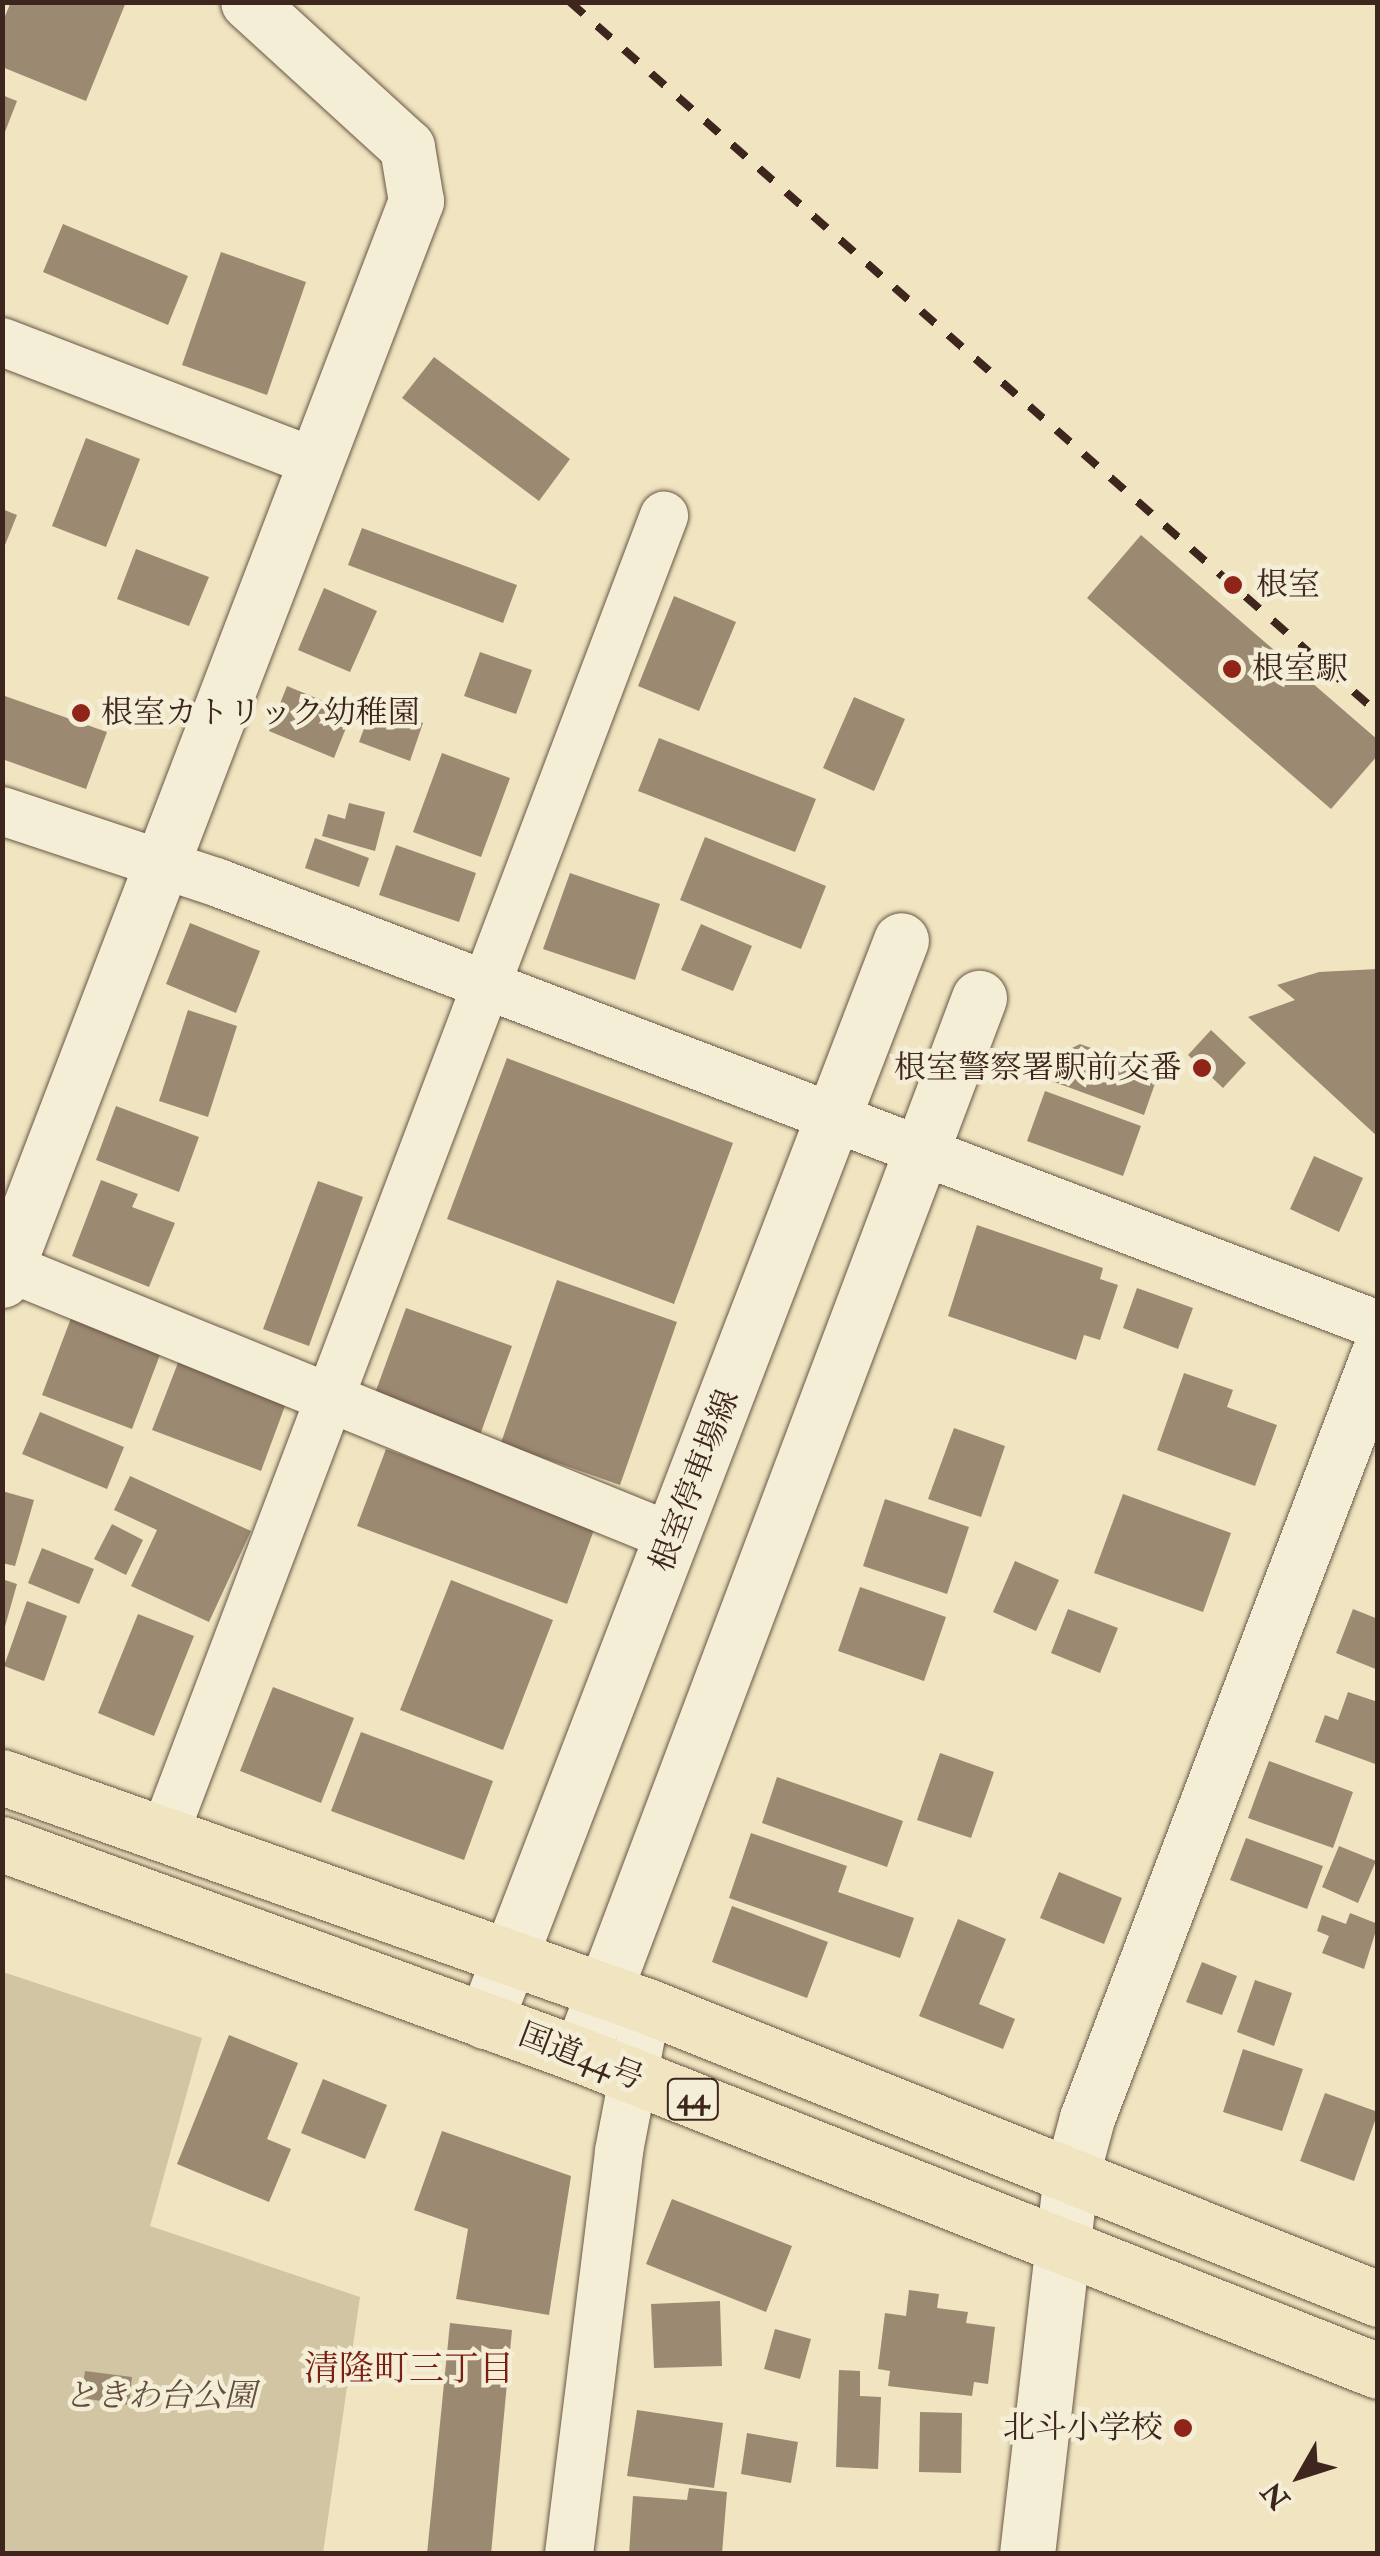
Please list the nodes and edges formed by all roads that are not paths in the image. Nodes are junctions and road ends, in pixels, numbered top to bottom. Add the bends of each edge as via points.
1 (248, 2) edge
2 (2, 342) edge
3 (314, 462) junction
4 (664, 516) dead end
5 (2, 811) edge
6 (160, 867) junction
7 (901, 940) dead end
8 (483, 985) junction
9 (979, 998) dead end
10 (837, 1119) junction
11 (921, 1150) junction
12 (5, 1274) edge
13 (1378, 1325) edge
14 (1378, 1355) edge
15 (328, 1393) junction
16 (672, 1537) junction
17 (2, 1777) edge
18 (164, 1835) junction
19 (2, 1844) edge
20 (510, 1958) junction
21 (625, 1998) junction
22 (485, 2020) junction
23 (580, 2055) junction
24 (632, 2077) junction
25 (1070, 2181) junction
26 (1062, 2250) junction
27 (1378, 2299) edge
28 (1378, 2371) edge
29 (570, 2554) edge
30 (1027, 2554) edge

1 - 3 street via 407,147 416,201
2 - 3 street
3 - 6 street
4 - 8 street
5 - 6 street
6 - 8 street via 216,882
6 - 12 street
7 - 10 street, 根室停車場線
8 - 10 street
8 - 15 street
9 - 11 street
10 - 11 street
10 - 16 street, 根室停車場線
11 - 13 street
11 - 21 street
12 - 15 street
14 - 25 street via 1087,2118
15 - 16 street
15 - 18 street
16 - 20 street, 根室停車場線
17 - 18 highway, 国道44号 / 44
18 - 20 highway, 国道44号 / 44
19 - 22 highway, 国道44号 / 44
20 - 21 highway, 国道44号 / 44
20 - 22 street, 根室停車場線
21 - 23 street
21 - 24 street
21 - 25 highway, 国道44号 / 44
22 - 23 highway, 国道44号 / 44
23 - 24 highway, 国道44号 / 44
24 - 26 highway, 国道44号 / 44
24 - 29 street
25 - 26 street
25 - 27 highway, 国道44号 / 44
26 - 28 highway, 国道44号 / 44
26 - 30 street

